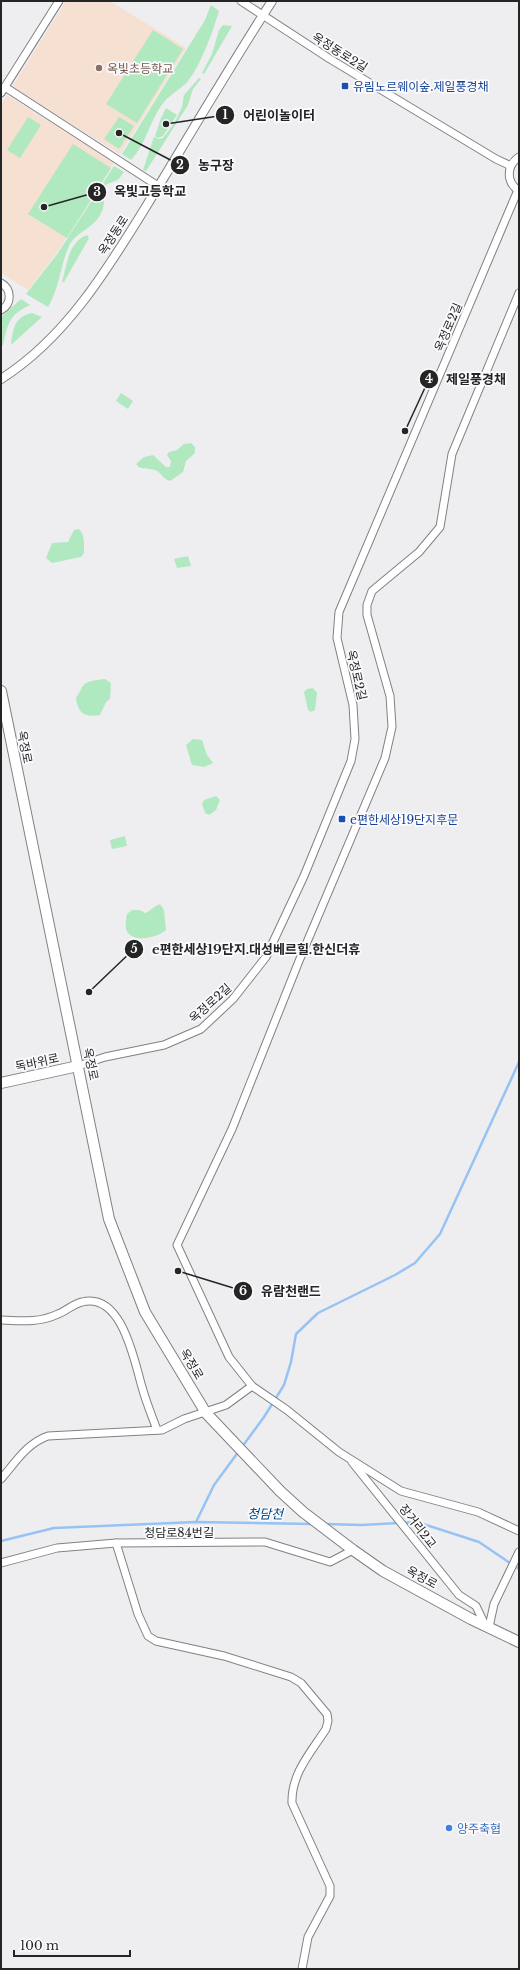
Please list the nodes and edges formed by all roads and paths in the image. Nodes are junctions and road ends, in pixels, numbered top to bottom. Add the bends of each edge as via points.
1 (59, 1) edge
2 (242, 1) edge
3 (272, 1) edge
4 (263, 15) junction
5 (3, 90) edge
6 (519, 158) edge
7 (511, 166) junction
8 (158, 186) junction
9 (519, 190) edge
10 (1, 283) edge
11 (519, 293) edge
12 (1, 310) edge
13 (1, 379) edge
14 (1, 691) edge
15 (78, 1066) junction
16 (1, 1082) edge
17 (1, 1320) edge
18 (252, 1386) junction
19 (206, 1413) junction
20 (157, 1430) junction
21 (348, 1458) junction
22 (1, 1479) edge
23 (519, 1531) edge
24 (116, 1543) junction
25 (349, 1547) junction
26 (519, 1552) edge
27 (1, 1563) edge
28 (487, 1626) junction
29 (519, 1642) edge
30 (302, 1969) edge

1 - 5 street
2 - 4 street, 옥정동로2길
3 - 4 street, 옥정동로
4 - 7 street, 옥정동로2길 via 413,110
4 - 8 street, 옥정동로
5 - 8 street
6 - 7 street
7 - 9 street via 509,177
8 - 13 street, 옥정동로 via 102,274 67,322 24,363
9 - 15 street, 옥정로2길 via 339,612 337,638 353,705 355,739 351,761 304,876 266,957 233,1000 201,1029 164,1045 105,1057
10 - 12 street via 9,295 6,306
11 - 18 street via 452,454 440,527 419,552 372,591 366,605 390,696 392,727 385,758 299,961 232,1129 176,1245 229,1358
14 - 15 main road, 옥정로
15 - 16 main road, 독바위로
15 - 19 main road, 옥정로 via 109,1219 145,1312
17 - 20 street via 38,1320 58,1314 83,1301 105,1305 120,1323 128,1340
18 - 19 street via 226,1405
18 - 21 street
19 - 20 street
19 - 25 main road, 옥정로 via 303,1512
20 - 22 street via 48,1436 32,1444
21 - 23 street via 402,1491 478,1512
21 - 28 street, 장거리2교 via 459,1595 476,1606
24 - 25 street, 청담로84번길 via 265,1542 330,1562
24 - 27 street, 청담로84번길 via 57,1548
24 - 30 street via 138,1614 148,1636 156,1641 224,1656 291,1676 301,1683 327,1714 326,1729 294,1778 292,1789 292,1803 330,1886 330,1896 308,1937
25 - 28 main road, 옥정로 via 383,1571
26 - 28 street via 494,1604
28 - 29 main road, 옥정로

